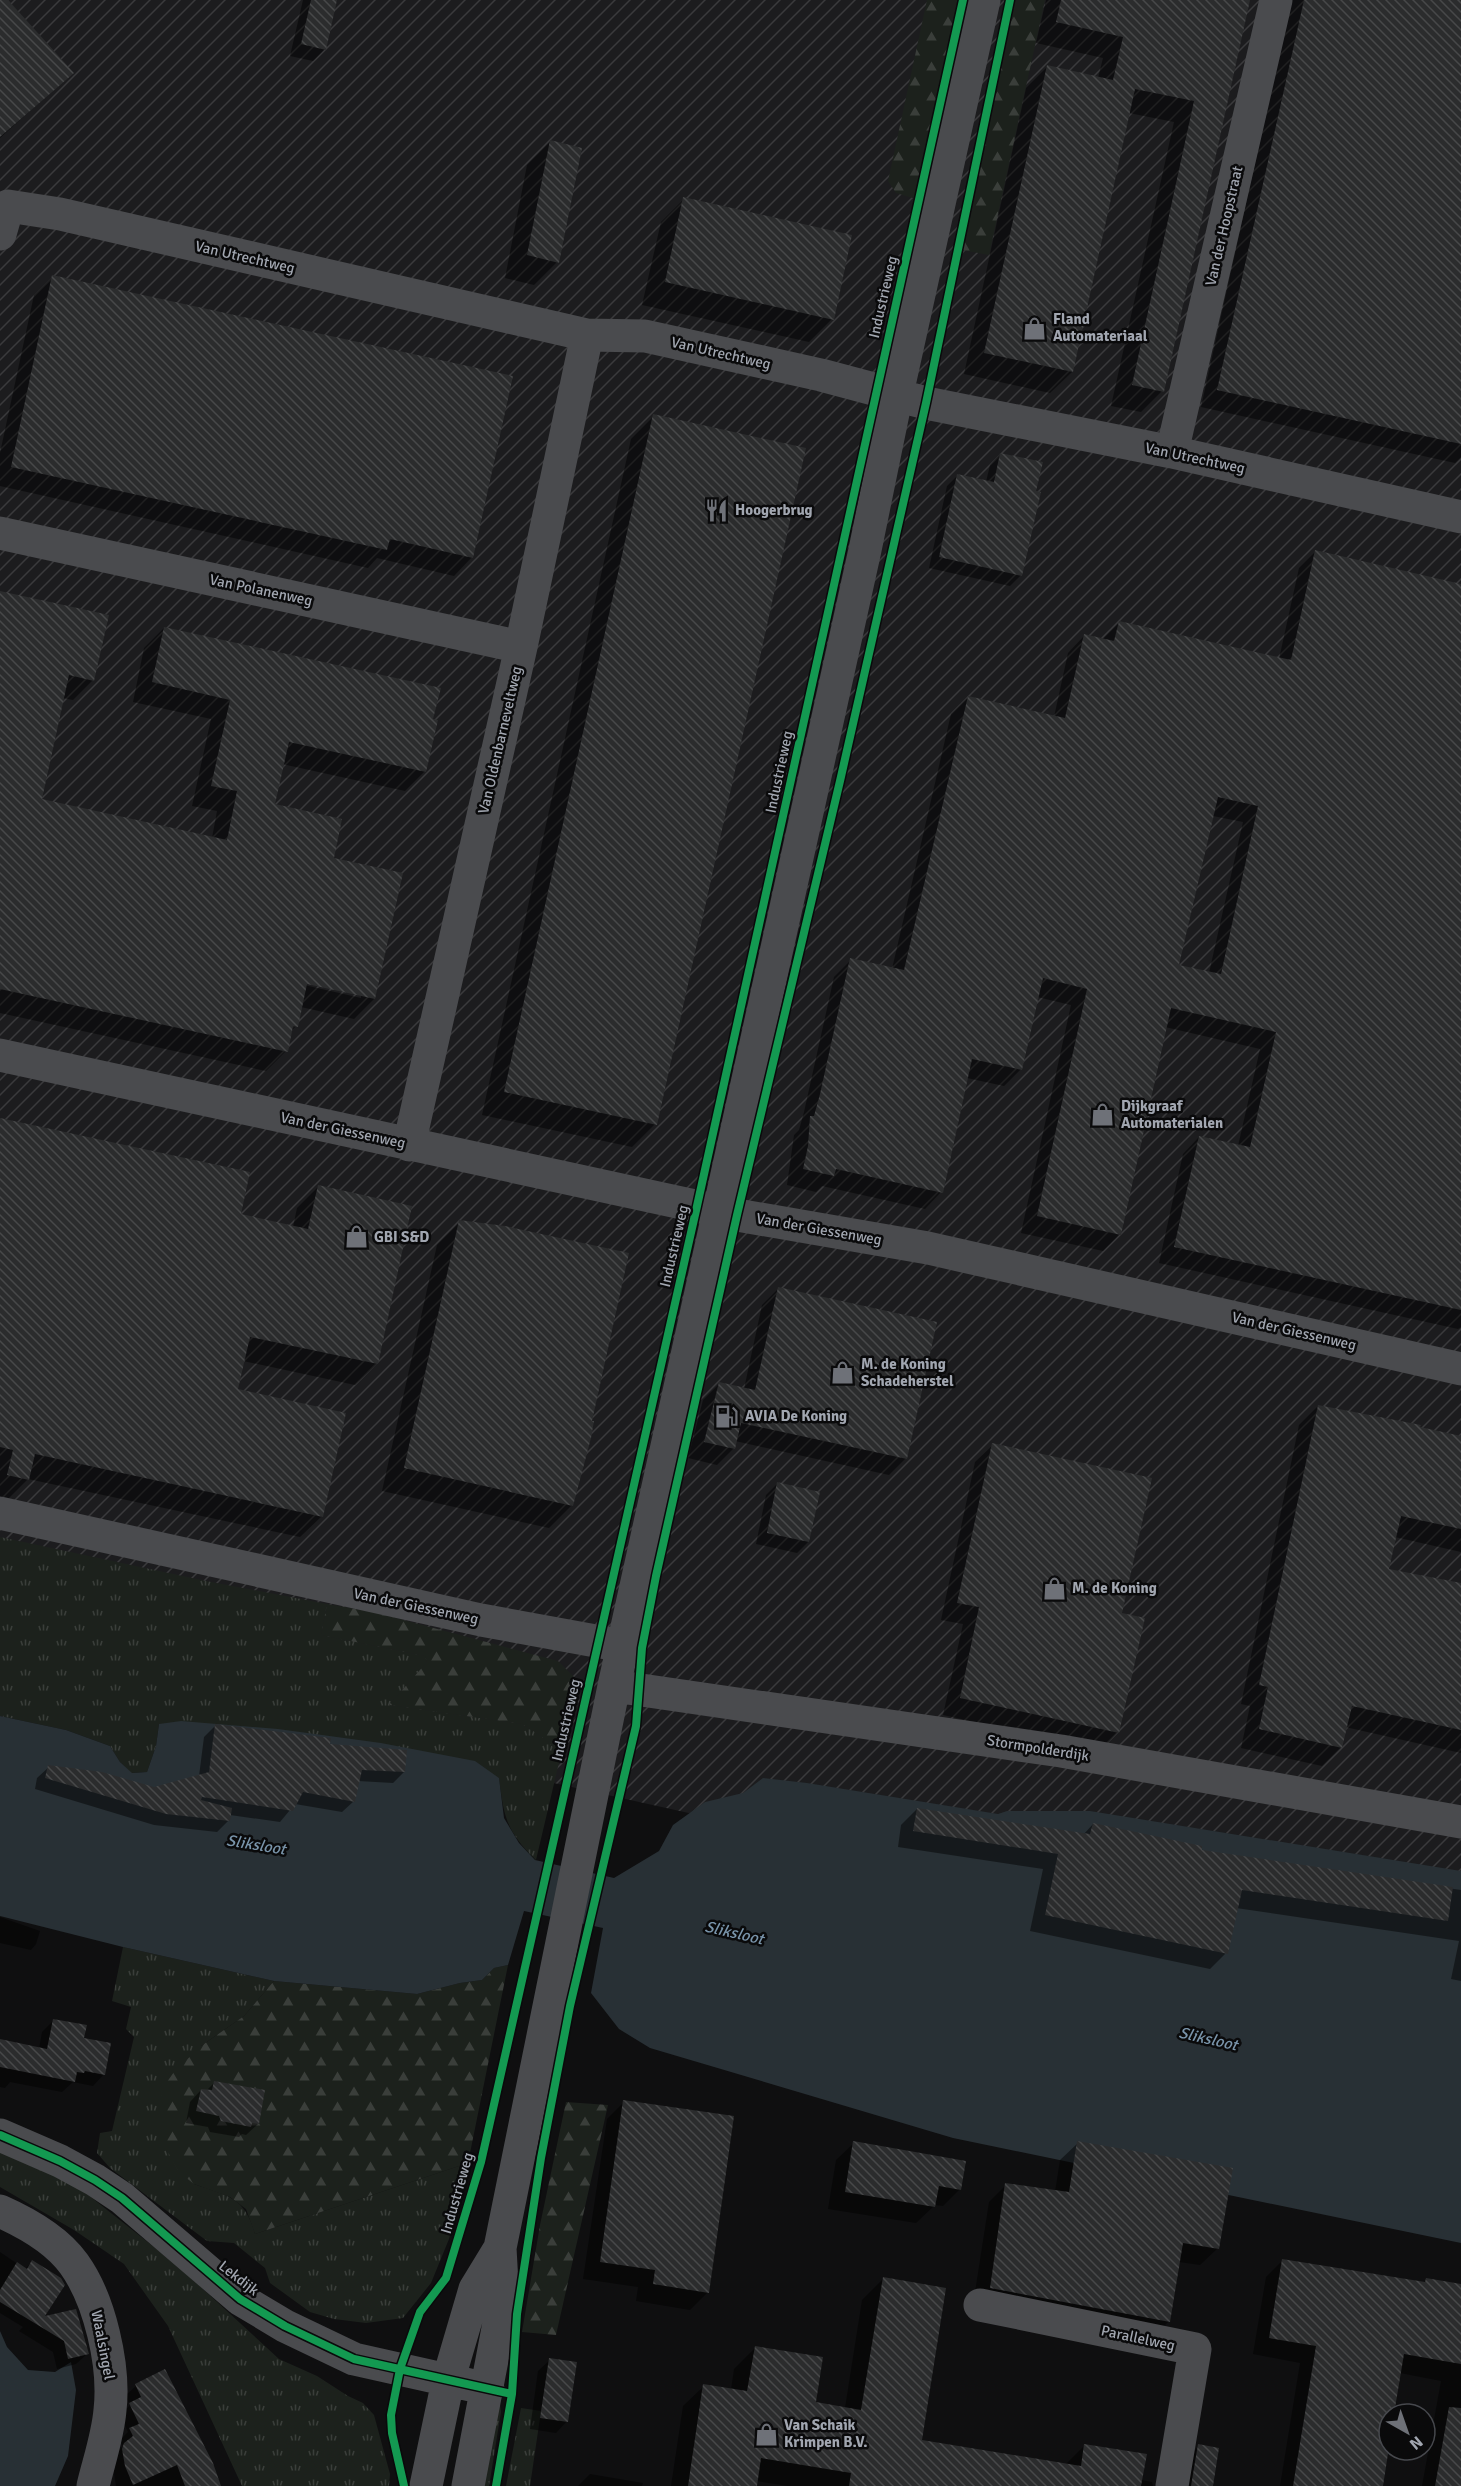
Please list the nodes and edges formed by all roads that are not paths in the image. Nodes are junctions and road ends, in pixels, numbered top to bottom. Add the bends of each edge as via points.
1 (984, 0) edge
2 (1276, 0) edge
3 (0, 234) edge
4 (587, 335) junction
5 (897, 394) junction
6 (1172, 452) junction
7 (1461, 517) edge
8 (0, 533) edge
9 (521, 647) junction
10 (0, 1055) edge
11 (409, 1144) junction
12 (718, 1210) junction
13 (1461, 1369) edge
14 (0, 1513) edge
15 (623, 1646) junction
16 (614, 1686) junction
17 (1461, 1822) edge
18 (0, 2135) edge
19 (0, 2211) edge
20 (500, 2248) junction
21 (980, 2305) dead end
22 (448, 2381) junction
23 (488, 2389) junction
24 (93, 2486) edge
25 (426, 2486) edge
26 (468, 2486) edge
27 (1172, 2486) edge

1 - 5 street
2 - 6 street, Van der Hoopstraat
3 - 4 street, Van Utrechtweg via 8,206 39,211
4 - 5 street, Van Utrechtweg via 645,336
4 - 9 street, Van Oldenbarneveltweg
5 - 6 street, Van Utrechtweg
5 - 12 street
6 - 7 street, Van Utrechtweg
8 - 9 street, Van Polanenweg
9 - 11 street, Van Oldenbarneveltweg
10 - 11 street, Van der Giessenweg
11 - 12 street, Van der Giessenweg
12 - 13 street, Van der Giessenweg via 928,1248
12 - 15 street
14 - 15 street, Van der Giessenweg via 481,1620
15 - 16 street
16 - 17 street, Stormpolderdijk via 1061,1751
16 - 20 street
18 - 22 street, Lekdijk via 60,2161 122,2198 240,2299 285,2326 354,2359
19 - 24 street, Waalsingel via 48,2238 74,2264 94,2301 112,2380 110,2411
20 - 22 street via 475,2289
20 - 23 street via 503,2302
21 - 27 street, Parallelweg via 1195,2349
22 - 23 street, Lekdijk
22 - 25 street
23 - 26 street

